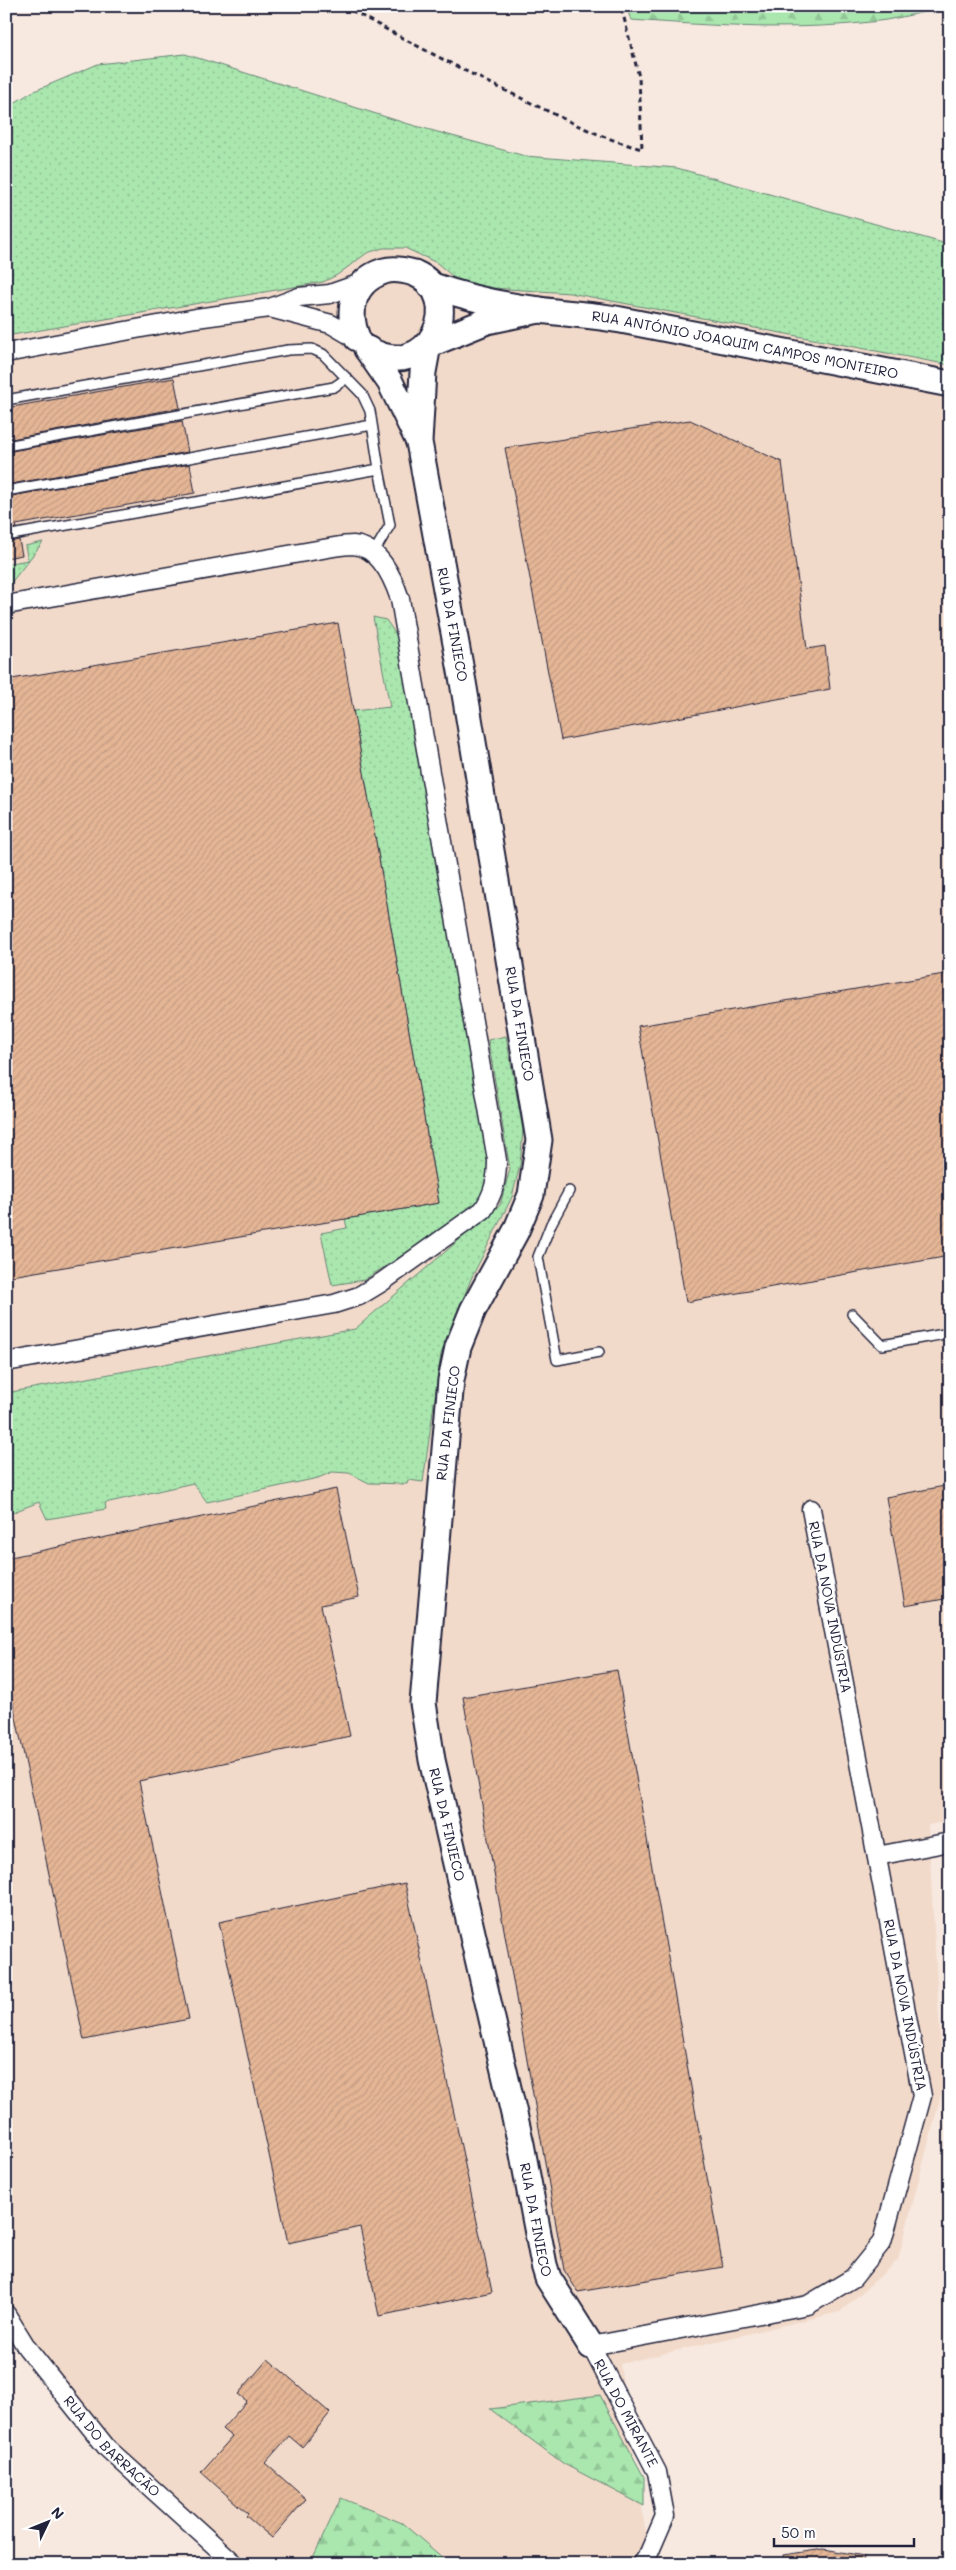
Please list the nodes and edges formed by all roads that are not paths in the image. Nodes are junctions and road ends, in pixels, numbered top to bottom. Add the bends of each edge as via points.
1 (364, 282) junction
2 (430, 285) junction
3 (270, 308) junction
4 (539, 310) junction
5 (362, 344) junction
6 (428, 345) junction
7 (6, 354) edge
8 (347, 378) junction
9 (950, 384) edge
10 (6, 400) edge
11 (372, 425) junction
12 (419, 442) junction
13 (6, 446) edge
14 (379, 469) junction
15 (6, 491) edge
16 (6, 536) edge
17 (373, 554) junction
18 (6, 605) edge
19 (569, 1191) dead end
20 (852, 1314) dead end
21 (950, 1333) edge
22 (599, 1352) dead end
23 (6, 1362) edge
24 (811, 1509) dead end
25 (950, 1842) edge
26 (877, 1856) junction
27 (6, 2314) edge
28 (591, 2346) junction
29 (235, 2564) edge
30 (641, 2564) edge

1 - 2 street via 390,269 418,275
1 - 3 street via 330,294 299,297
1 - 5 street via 355,294 351,309 352,324
2 - 4 street via 459,295
2 - 6 street via 440,312 439,326
3 - 5 street via 331,324
3 - 7 street via 196,318
4 - 6 street via 487,321
4 - 9 street, RUA ANTÓNIO JOAQUIM CAMPOS MONTEIRO via 621,320
5 - 6 street via 379,356 392,359 418,353
5 - 12 street via 390,382
6 - 12 street
8 - 10 lane via 323,354 300,348
8 - 11 lane via 362,394
8 - 13 lane via 334,387
11 - 14 lane
11 - 15 lane
12 - 28 street, RUA DA FINIECO via 463,682 539,1140 531,1195 516,1231 474,1310 458,1347 452,1372 423,1703 432,1760 521,2144 544,2265 548,2278
14 - 16 lane
14 - 17 lane via 390,524
17 - 18 street via 354,545 334,547
17 - 23 street via 394,580 400,599 497,1160 493,1194 483,1210 469,1221 359,1296 334,1304
19 - 22 lane via 538,1257 557,1360
20 - 21 lane via 882,1345
24 - 26 street, RUA DA NOVA INDÚSTRIA
25 - 26 street
26 - 28 street, RUA DA NOVA INDÚSTRIA via 922,2096 882,2242 853,2278 808,2305
27 - 29 street, RUA DO BARRACÃO via 27,2348 107,2448
28 - 30 street, RUA DO MIRANTE via 657,2472 665,2516

